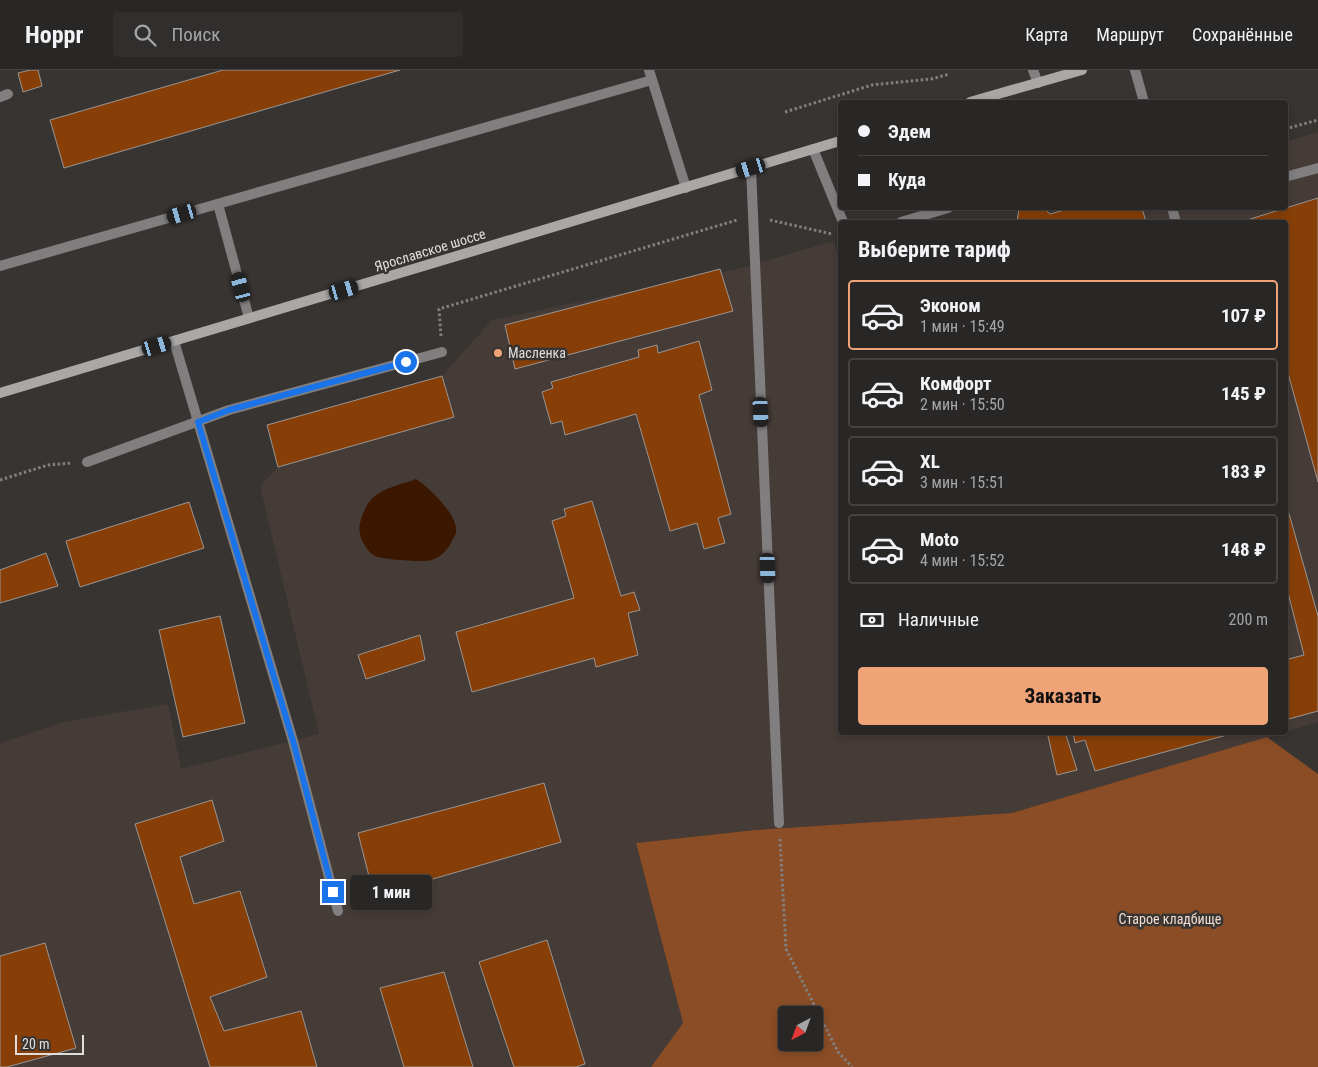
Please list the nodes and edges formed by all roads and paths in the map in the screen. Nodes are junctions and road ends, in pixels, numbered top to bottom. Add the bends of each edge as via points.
1 (1033, 70) edge
2 (1082, 70) edge
3 (1135, 70) edge
4 (950, 74) dead end
5 (651, 75) edge
6 (1038, 83) junction
7 (977, 100) edge
8 (1143, 100) edge
9 (785, 112) dead end
10 (1318, 120) edge
11 (1288, 129) edge
12 (838, 143) edge
13 (813, 150) junction
14 (751, 168) junction
15 (1318, 168) edge
16 (1288, 176) edge
17 (686, 188) junction
18 (218, 204) junction
19 (838, 210) edge
20 (941, 210) edge
21 (753, 216) junction
22 (908, 220) edge
23 (838, 236) edge
24 (0, 266) edge
25 (249, 318) junction
26 (174, 341) junction
27 (442, 352) joint
28 (0, 393) edge
29 (198, 422) junction
30 (88, 462) joint
31 (0, 480) edge
32 (779, 824) joint
33 (338, 911) dead end
34 (852, 1067) edge

1 - 6 lane
2 - 6 main road
3 - 8 lane
4 - 9 path via 931,80 872,85
5 - 17 lane
5 - 18 lane
6 - 7 main road
10 - 11 path
12 - 13 main road, Ярославское шоссе
13 - 14 main road, Ярославское шоссе
13 - 19 lane
14 - 17 main road, Ярославское шоссе
14 - 21 lane
15 - 16 lane
17 - 25 main road, Ярославское шоссе
18 - 24 lane
18 - 25 lane
20 - 22 lane
21 - 23 path
21 - 27 path via 439,309
21 - 32 lane
25 - 26 main road, Ярославское шоссе
26 - 28 main road, Ярославское шоссе
26 - 29 lane
27 - 29 lane via 229,410
29 - 30 lane
29 - 33 lane via 293,741
30 - 31 path via 48,465
32 - 34 path via 786,949 838,1052

